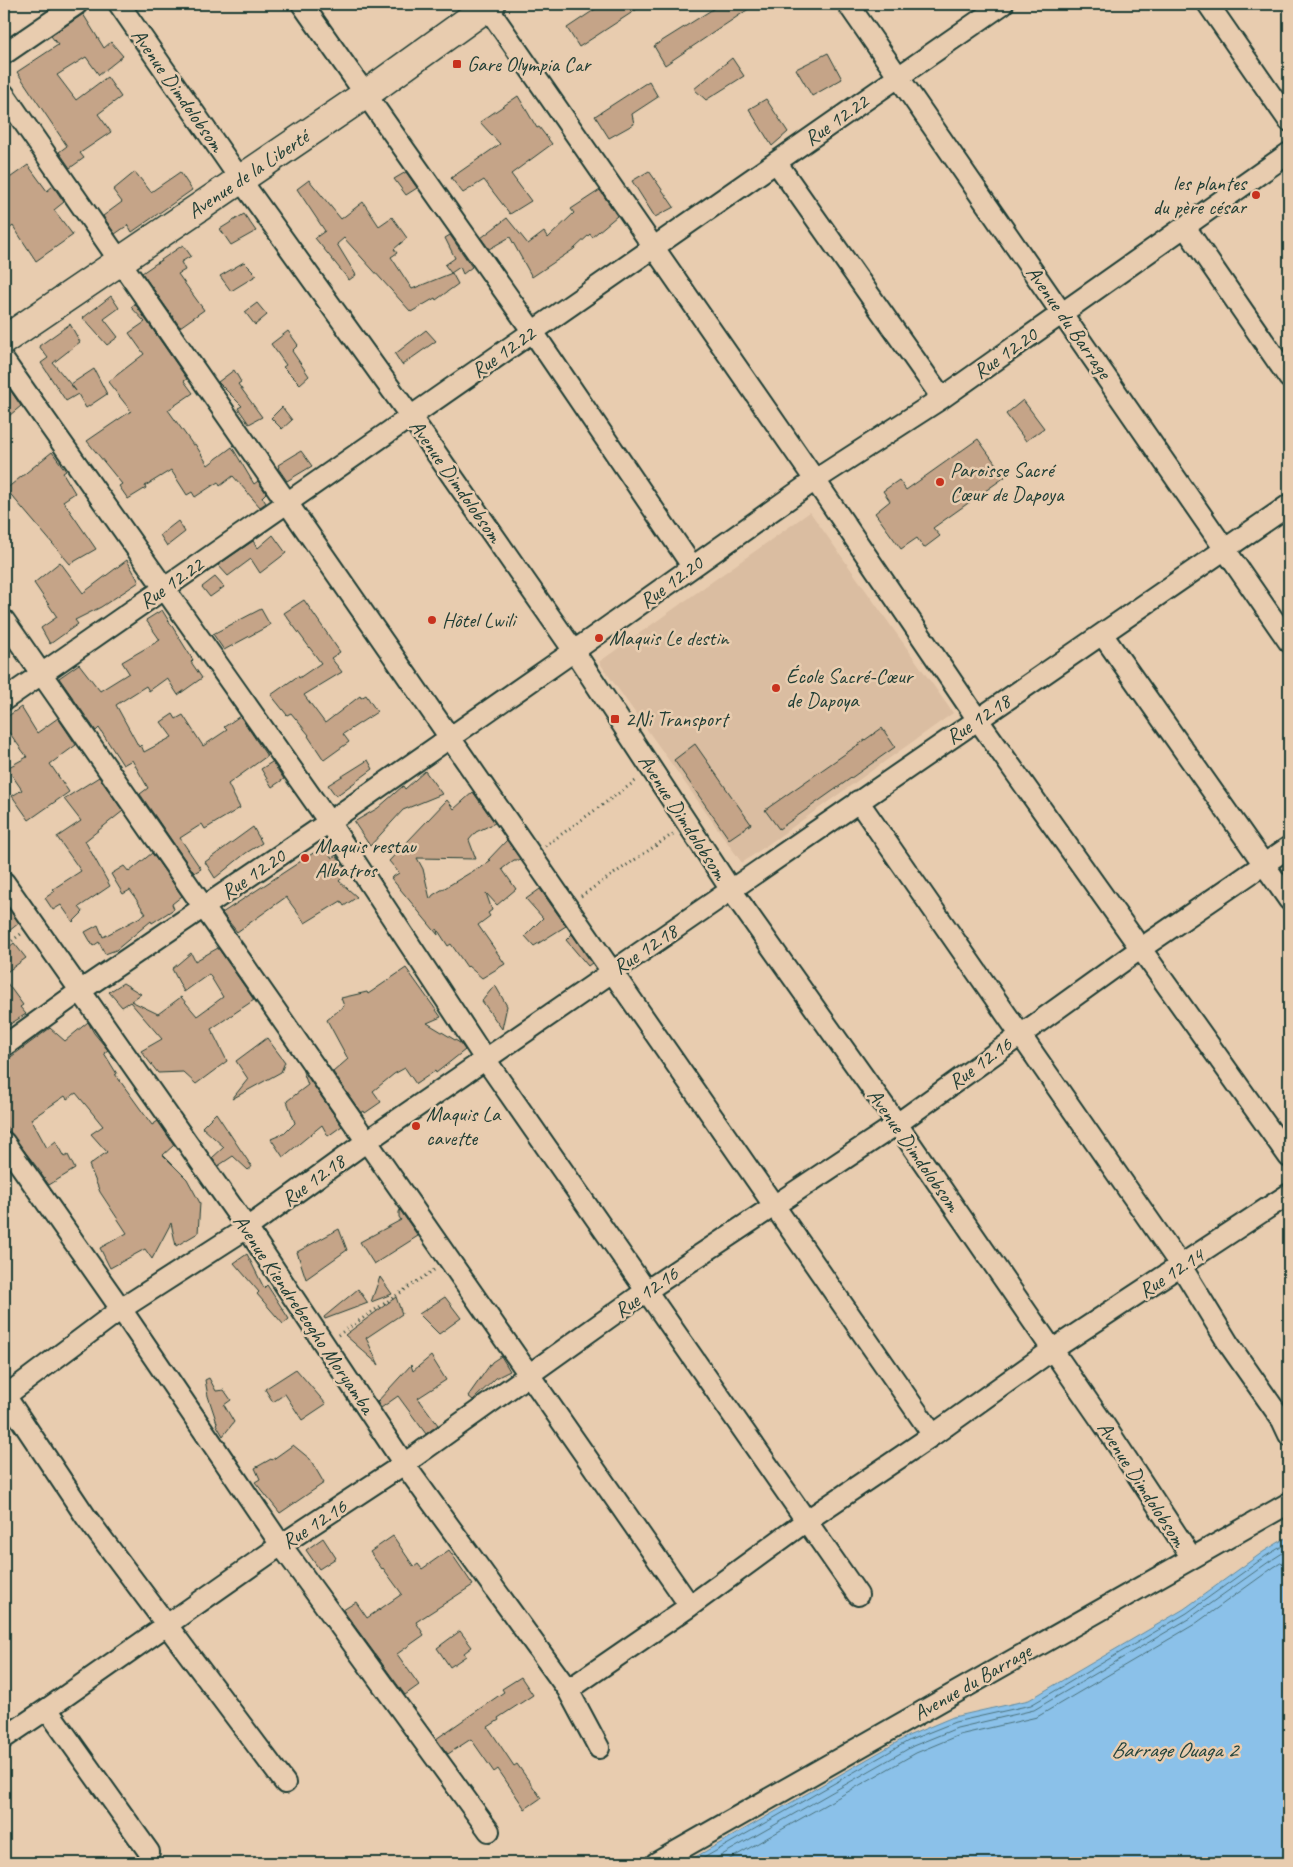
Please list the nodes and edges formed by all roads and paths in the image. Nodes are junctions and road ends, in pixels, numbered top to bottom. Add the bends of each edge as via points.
1 (77, 4) edge
2 (119, 4) edge
3 (302, 4) edge
4 (848, 4) edge
5 (1003, 4) edge
6 (1208, 4) edge
7 (488, 5) edge
8 (4, 54) edge
9 (900, 76) junction
10 (4, 94) edge
11 (366, 94) junction
12 (1289, 121) edge
13 (1289, 153) edge
14 (776, 162) junction
15 (240, 179) junction
16 (1185, 227) junction
17 (654, 247) junction
18 (119, 262) junction
19 (1062, 312) junction
20 (532, 332) junction
21 (4, 340) edge
22 (4, 361) edge
23 (1289, 378) edge
24 (942, 398) junction
25 (411, 417) junction
26 (815, 480) junction
27 (288, 502) junction
28 (1289, 505) edge
29 (1225, 549) junction
30 (692, 566) junction
31 (164, 589) junction
32 (4, 620) edge
33 (1102, 634) junction
34 (1289, 642) edge
35 (574, 651) junction
36 (41, 674) junction
37 (4, 700) edge
38 (978, 720) junction
39 (450, 737) junction
40 (652, 770) junction
41 (858, 801) junction
42 (329, 822) junction
43 (688, 824) junction
44 (1289, 847) edge
45 (532, 856) junction
46 (1264, 864) junction
47 (4, 882) edge
48 (731, 890) junction
49 (1289, 900) edge
50 (567, 906) junction
51 (204, 907) junction
52 (1140, 949) junction
53 (612, 971) junction
54 (80, 991) junction
55 (1019, 1035) junction
56 (4, 1046) edge
57 (485, 1060) junction
58 (897, 1124) junction
59 (367, 1141) junction
60 (4, 1142) edge
61 (1289, 1157) edge
62 (1289, 1194) edge
63 (773, 1205) junction
64 (247, 1228) junction
65 (449, 1260) junction
66 (1181, 1266) junction
67 (646, 1290) junction
68 (121, 1309) junction
69 (326, 1346) junction
70 (1052, 1350) junction
71 (529, 1376) junction
72 (4, 1396) edge
73 (933, 1435) junction
74 (1289, 1435) edge
75 (404, 1464) junction
76 (1289, 1503) edge
77 (806, 1521) junction
78 (281, 1545) junction
79 (1192, 1558) junction
80 (858, 1595) dead end
81 (690, 1606) junction
82 (167, 1626) junction
83 (568, 1690) junction
84 (48, 1709) junction
85 (4, 1738) edge
86 (599, 1748) dead end
87 (285, 1784) dead end
88 (489, 1831) dead end
89 (149, 1852) dead end
90 (656, 1863) edge

1 - 8 street
2 - 15 street, Avenue Dimdolobsom
3 - 11 street
4 - 9 street, Avenue du Barrage
5 - 9 street, Rue 12.22
6 - 12 street
7 - 11 main road, Avenue de la Liberté
7 - 17 street
9 - 14 street, Rue 12.22
9 - 19 street, Avenue du Barrage
10 - 18 street
11 - 15 main road, Avenue de la Liberté
11 - 20 street
13 - 16 street, Rue 12.20
14 - 17 street, Rue 12.22
14 - 24 street
15 - 18 main road, Avenue de la Liberté
15 - 25 street, Avenue Dimdolobsom
16 - 19 street, Rue 12.20
16 - 23 street
17 - 20 street, Rue 12.22
17 - 26 street
18 - 21 main road, Avenue de la Liberté
18 - 27 street
19 - 24 street, Rue 12.20
19 - 29 street, Avenue du Barrage
20 - 25 street, Rue 12.22
20 - 30 street
22 - 31 street
24 - 26 street, Rue 12.20
25 - 27 street, Rue 12.22
25 - 35 street, Avenue Dimdolobsom
26 - 30 street, Rue 12.20
26 - 38 street
27 - 31 street, Rue 12.22
27 - 39 street
28 - 29 street, Rue 12.18
29 - 33 street, Rue 12.18
29 - 34 street, Avenue du Barrage
30 - 35 street, Rue 12.20
31 - 36 street, Rue 12.22
31 - 42 street
32 - 36 street
33 - 38 street, Rue 12.18
33 - 46 street
35 - 39 street, Rue 12.20
35 - 40 street, Avenue Dimdolobsom
36 - 37 street, Rue 12.22
36 - 51 street
38 - 41 street, Rue 12.18
38 - 52 street
39 - 42 street, Rue 12.20
39 - 45 street
40 - 43 street, Avenue Dimdolobsom
40 - 45 path
41 - 48 street, Rue 12.18
41 - 55 street
42 - 51 street, Rue 12.20
42 - 57 street
43 - 48 street, Avenue Dimdolobsom
43 - 50 path
44 - 46 street, Rue 12.16
45 - 50 street
46 - 49 street
46 - 52 street, Rue 12.16
47 - 54 street, Avenue Kiendrebeogho Moryamba
48 - 53 street, Rue 12.18
48 - 58 street, Avenue Dimdolobsom
50 - 53 street
51 - 54 street, Rue 12.20
51 - 59 street
52 - 55 street, Rue 12.16
52 - 61 street
53 - 57 street, Rue 12.18
53 - 63 street
54 - 56 street, Rue 12.20
54 - 64 street, Avenue Kiendrebeogho Moryamba
55 - 58 street, Rue 12.16
55 - 66 street
57 - 59 street, Rue 12.18
57 - 67 street
58 - 63 street, Rue 12.16
58 - 70 street, Avenue Dimdolobsom
59 - 64 street, Rue 12.18
59 - 65 street
60 - 68 street
62 - 66 street, Rue 12.14
63 - 67 street, Rue 12.16
63 - 73 street
64 - 68 street, Rue 12.18
64 - 69 street, Avenue Kiendrebeogho Moryamba
65 - 69 path
65 - 71 street
66 - 70 street, Rue 12.14
66 - 74 street
67 - 71 street, Rue 12.16
67 - 77 street
68 - 72 street, Rue 12.18
68 - 78 street
69 - 75 street, Avenue Kiendrebeogho Moryamba
70 - 73 street, Rue 12.14
70 - 79 street, Avenue Dimdolobsom
71 - 75 street, Rue 12.16
71 - 81 street
72 - 82 street via 86,1517
73 - 77 street, Rue 12.14
75 - 78 street, Rue 12.16
75 - 83 street, Avenue Kiendrebeogho Moryamba
76 - 79 street, Avenue du Barrage
77 - 80 street
77 - 81 street, Rue 12.14
78 - 82 street, Rue 12.16
78 - 88 street
79 - 90 street, Avenue du Barrage
81 - 83 street, Rue 12.14
82 - 84 street, Rue 12.16
82 - 87 street
83 - 86 street, Avenue Kiendrebeogho Moryamba
84 - 85 street, Rue 12.16
84 - 89 street

